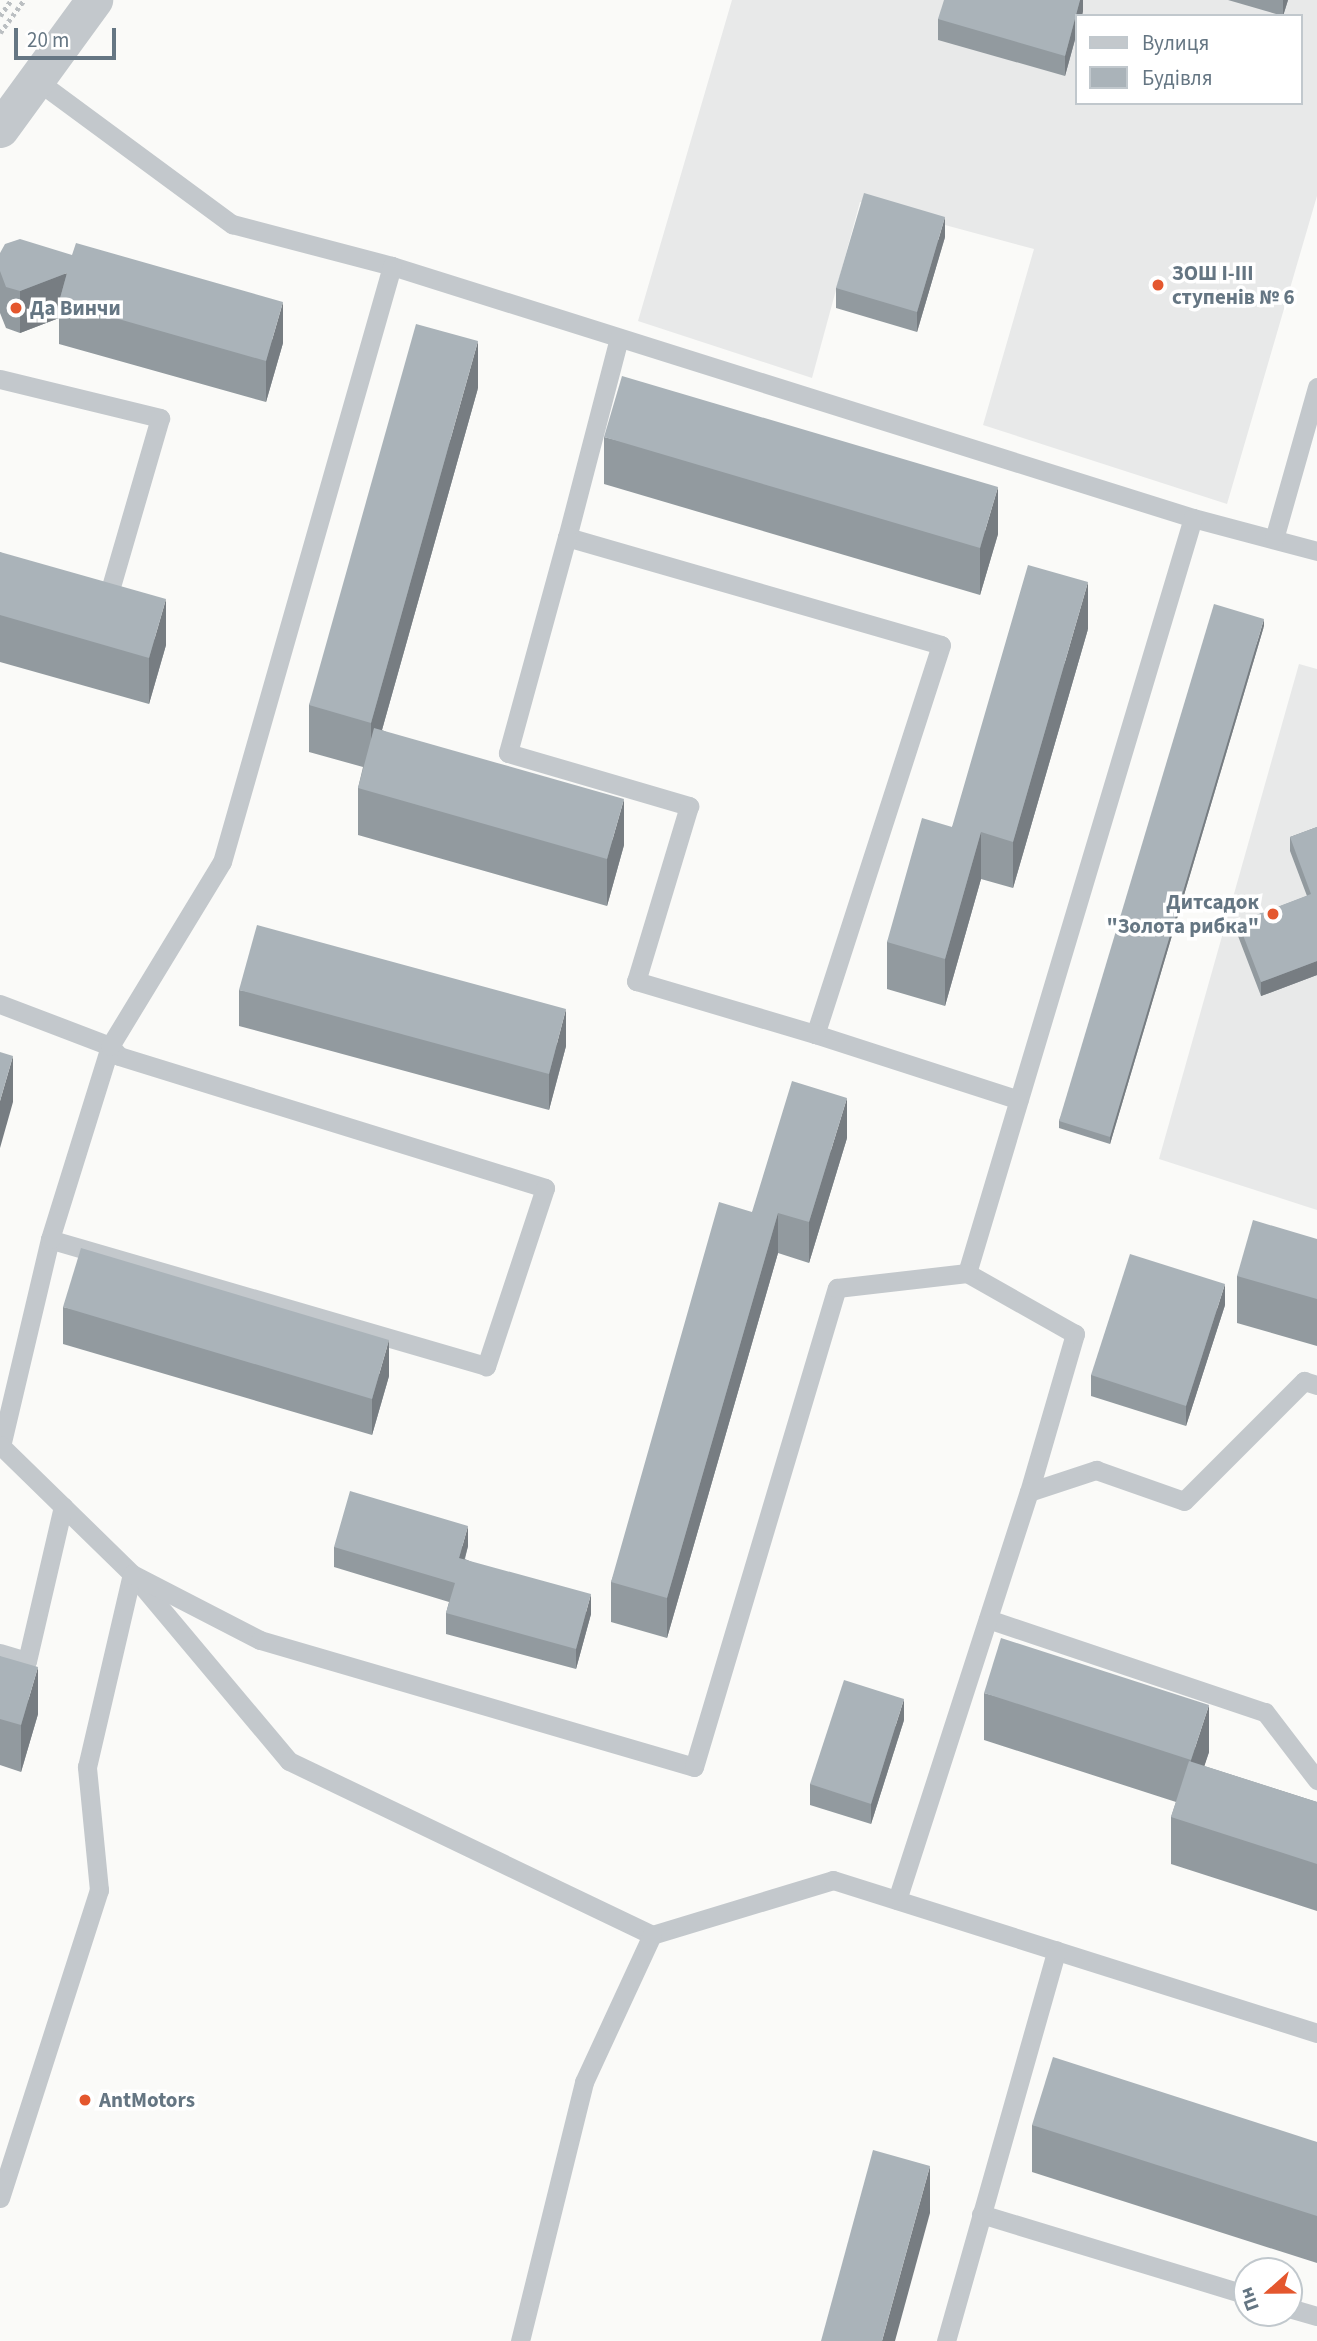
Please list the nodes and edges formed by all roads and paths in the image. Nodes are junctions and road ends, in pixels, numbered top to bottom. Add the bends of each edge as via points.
1 (11, 0) edge
2 (23, 0) edge
3 (94, 0) edge
4 (0, 16) edge
5 (0, 33) edge
6 (35, 79) junction
7 (0, 129) edge
8 (392, 266) junction
9 (620, 338) junction
10 (0, 379) edge
11 (1317, 387) edge
12 (1193, 518) junction
13 (566, 537) junction
14 (1275, 539) junction
15 (1317, 551) edge
16 (110, 590) edge
17 (0, 1004) edge
18 (815, 1034) junction
19 (110, 1046) junction
20 (1019, 1100) junction
21 (50, 1239) junction
22 (967, 1273) junction
23 (1317, 1385) edge
24 (1, 1446) edge
25 (1029, 1492) junction
26 (63, 1506) junction
27 (132, 1574) junction
28 (988, 1619) junction
29 (0, 1653) edge
30 (1317, 1780) edge
31 (897, 1900) junction
32 (652, 1935) junction
33 (1057, 1950) junction
34 (1317, 2033) edge
35 (0, 2198) edge
36 (981, 2214) junction
37 (1233, 2291) edge
38 (520, 2341) edge
39 (946, 2341) edge

1 - 4 path
2 - 5 path
3 - 6 street
6 - 7 street
6 - 8 lane via 232,223
8 - 9 lane
8 - 19 lane via 222,862
9 - 12 lane
9 - 13 lane
10 - 16 lane via 160,418
11 - 14 lane
12 - 14 lane
12 - 20 lane
13 - 18 lane via 508,753 689,806 636,981
13 - 18 lane via 941,645
14 - 15 lane
17 - 19 lane
18 - 20 lane
19 - 21 lane
19 - 21 lane via 119,1056 545,1188 486,1366
20 - 22 lane
21 - 24 lane
22 - 25 lane via 1075,1334
22 - 27 lane via 837,1288 694,1768 260,1640
23 - 25 lane via 1304,1381 1184,1501 1096,1470
24 - 26 lane
25 - 28 lane
26 - 27 lane
26 - 29 lane via 27,1661
27 - 32 lane via 289,1761
27 - 35 lane via 87,1767 99,1890
28 - 30 lane via 1265,1712
28 - 31 lane
31 - 32 lane via 833,1880
31 - 33 lane
32 - 38 lane via 584,2082
33 - 34 lane
33 - 36 lane
36 - 37 lane
36 - 39 lane

